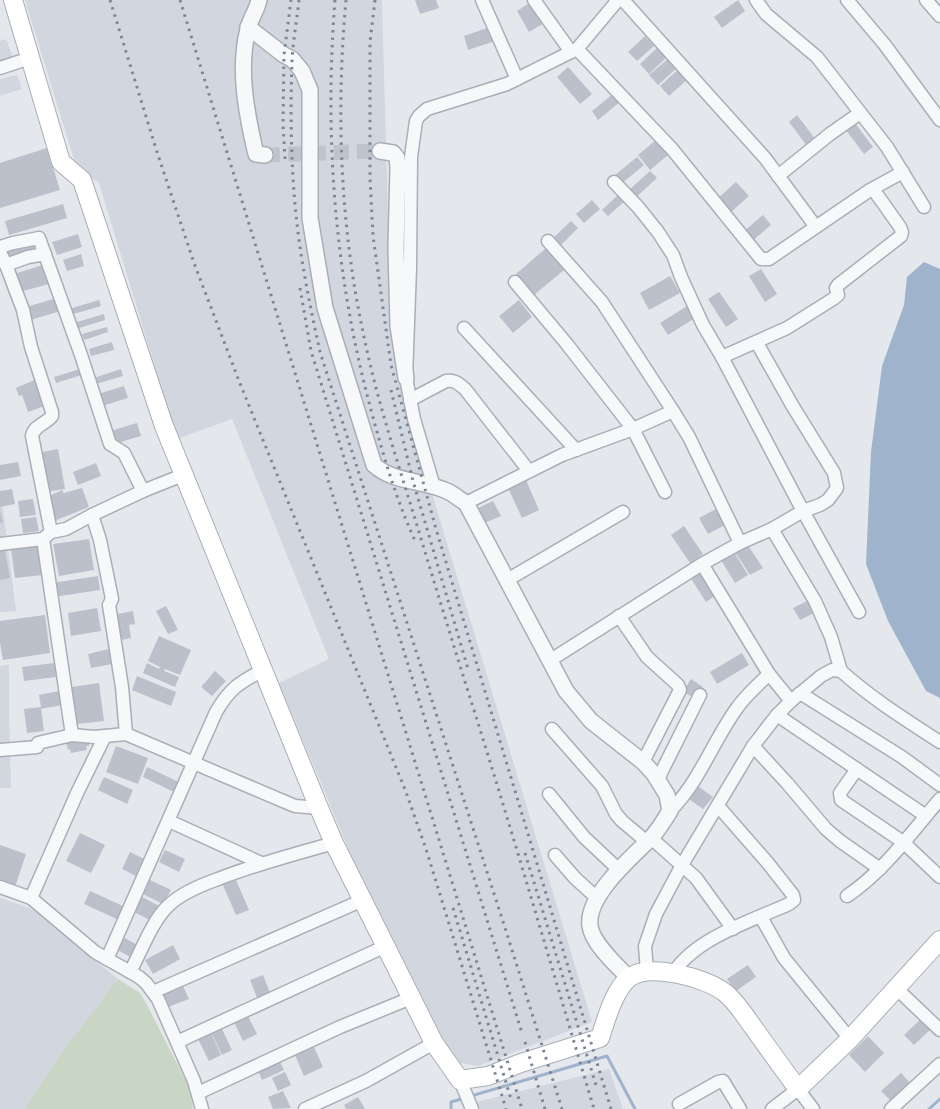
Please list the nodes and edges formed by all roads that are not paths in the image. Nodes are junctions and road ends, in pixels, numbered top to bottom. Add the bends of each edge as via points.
1 (13, 0) edge
2 (259, 0) edge
3 (482, 0) edge
4 (534, 0) edge
5 (618, 0) edge
6 (623, 0) edge
7 (756, 0) edge
8 (848, 0) edge
9 (926, 0) edge
10 (940, 16) edge
11 (248, 27) junction
12 (574, 51) junction
13 (30, 58) junction
14 (0, 68) edge
15 (517, 79) junction
16 (860, 112) junction
17 (940, 120) edge
18 (380, 151) tunnel mouth
19 (265, 155) dead end
20 (903, 172) junction
21 (778, 176) junction
22 (614, 182) dead end
23 (873, 189) junction
24 (924, 207) dead end
25 (816, 227) junction
26 (548, 241) dead end
27 (0, 247) edge
28 (0, 252) edge
29 (46, 254) junction
30 (6, 265) junction
31 (515, 282) dead end
32 (464, 328) dead end
33 (757, 343) junction
34 (722, 357) junction
35 (406, 378) junction
36 (410, 400) junction
37 (673, 411) junction
38 (633, 429) junction
39 (576, 450) junction
40 (529, 471) junction
41 (183, 475) junction
42 (434, 487) junction
43 (142, 491) junction
44 (665, 492) dead end
45 (466, 503) junction
46 (803, 511) junction
47 (623, 512) dead end
48 (92, 515) junction
49 (772, 529) junction
50 (47, 536) junction
51 (740, 543) junction
52 (0, 544) edge
53 (702, 564) junction
54 (507, 580) junction
55 (859, 612) dead end
56 (619, 616) junction
57 (548, 661) junction
58 (263, 670) junction
59 (841, 671) junction
60 (768, 674) junction
61 (700, 695) dead end
62 (795, 697) junction
63 (777, 715) junction
64 (552, 729) dead end
65 (126, 734) junction
66 (72, 735) junction
67 (105, 736) junction
68 (940, 742) edge
69 (753, 746) junction
70 (0, 750) edge
71 (642, 762) junction
72 (195, 763) junction
73 (857, 769) junction
74 (658, 779) junction
75 (940, 785) edge
76 (550, 794) dead end
77 (940, 799) edge
78 (718, 806) junction
79 (319, 808) junction
80 (670, 811) junction
81 (926, 816) junction
82 (169, 821) junction
83 (649, 840) junction
84 (904, 842) junction
85 (334, 843) junction
86 (555, 855) dead end
87 (261, 863) junction
88 (682, 865) junction
89 (618, 869) junction
90 (880, 869) junction
91 (940, 877) edge
92 (0, 887) edge
93 (847, 896) dead end
94 (31, 898) junction
95 (598, 898) junction
96 (363, 900) junction
97 (761, 916) junction
98 (733, 929) junction
99 (940, 940) edge
100 (386, 946) junction
101 (107, 960) junction
102 (130, 972) junction
103 (648, 972) junction
104 (674, 972) junction
105 (629, 978) junction
106 (896, 988) junction
107 (153, 992) junction
108 (411, 998) junction
109 (940, 1030) edge
110 (850, 1039) junction
111 (177, 1042) junction
112 (434, 1043) junction
113 (940, 1064) edge
114 (460, 1080) junction
115 (798, 1089) junction
116 (198, 1093) junction
117 (679, 1104) dead end
118 (202, 1109) edge
119 (304, 1109) edge
120 (472, 1109) edge
121 (740, 1109) edge
122 (772, 1109) edge
123 (813, 1109) edge
124 (891, 1109) edge

1 - 13 main road
2 - 11 street
3 - 15 street
4 - 12 street
5 - 12 street
6 - 21 street
7 - 16 street via 766,14 817,57
8 - 17 street
9 - 10 street
11 - 19 street via 243,71 249,124 256,154
11 - 42 street via 292,59 310,90 310,218 326,308 370,457 380,471
12 - 15 street
12 - 25 street via 672,149 761,259 769,260
13 - 14 street
13 - 41 main road via 62,162 82,180 155,401
15 - 35 street via 435,105 422,112 416,121 411,157
16 - 20 street
16 - 21 street
18 - 35 street via 393,153 397,158 398,326
20 - 23 street
20 - 24 street
21 - 25 street
22 - 34 street via 658,232
23 - 25 street
23 - 33 street via 900,227 901,236 838,285 838,295 833,299
26 - 37 street via 602,302
27 - 29 street via 40,238
28 - 30 street
29 - 30 street
29 - 43 street via 110,444 124,453
30 - 50 street via 23,310 52,412 49,420 37,427 32,436
31 - 38 street
32 - 39 street
33 - 34 street
33 - 46 street via 837,481 837,488 828,500
34 - 46 street
35 - 36 street
36 - 40 street via 446,380 457,382
36 - 42 street
37 - 38 street
37 - 51 street
38 - 39 street
38 - 44 street
39 - 40 street
40 - 45 street
41 - 43 street
41 - 58 main road
42 - 45 street
43 - 48 street
45 - 54 street
46 - 49 street
46 - 55 street
47 - 54 street
48 - 50 street
48 - 65 street via 112,599 109,605
49 - 51 street
49 - 59 street via 815,600
50 - 52 street
50 - 66 street
51 - 53 street
53 - 56 street
53 - 60 street
54 - 57 street
56 - 57 street
56 - 71 street via 647,657 680,690
57 - 71 street via 580,710
58 - 72 street via 241,682 222,701
58 - 79 main road
59 - 62 street via 832,670 821,676
59 - 68 street via 867,693
60 - 62 street
60 - 80 street via 738,706 696,779
61 - 74 street
62 - 63 street
62 - 75 street via 902,758
63 - 69 street
63 - 73 street
64 - 83 street via 602,786 616,814
65 - 67 street
65 - 72 street
66 - 67 street
66 - 70 street via 38,743 37,747
67 - 94 street
69 - 78 street
69 - 90 street via 826,829
71 - 74 street
72 - 79 street via 295,806
72 - 82 street
73 - 81 street
73 - 84 street via 840,793 841,800
74 - 80 street via 667,795
76 - 89 street via 584,837
77 - 81 street
78 - 88 street
78 - 97 street via 794,898 789,904
79 - 85 main road
80 - 83 street
81 - 84 street
82 - 87 street
82 - 101 street
83 - 88 street
83 - 89 street
84 - 90 street
84 - 91 street
85 - 87 street
85 - 96 main road
86 - 95 street
87 - 102 street via 205,884 174,900 162,913
88 - 98 street
88 - 103 street via 656,914 645,946
89 - 95 street
90 - 93 street
92 - 94 street
94 - 101 street
95 - 105 street via 590,916 590,927 612,961
96 - 100 main road
96 - 107 street
97 - 98 street
97 - 110 street via 784,958
98 - 104 street via 687,957
99 - 106 main road
100 - 108 main road
100 - 111 street
101 - 102 street
102 - 107 street
103 - 104 main road
103 - 105 main road
104 - 115 main road via 724,992
105 - 114 main road via 608,1012 600,1038 488,1076
106 - 109 street
106 - 110 main road
107 - 111 street
108 - 112 main road
108 - 116 street via 346,1024
110 - 115 main road
111 - 116 street
112 - 114 main road
112 - 119 street via 366,1081
113 - 124 street
114 - 120 street
115 - 122 street
115 - 123 street
116 - 118 street
117 - 121 street via 723,1081

